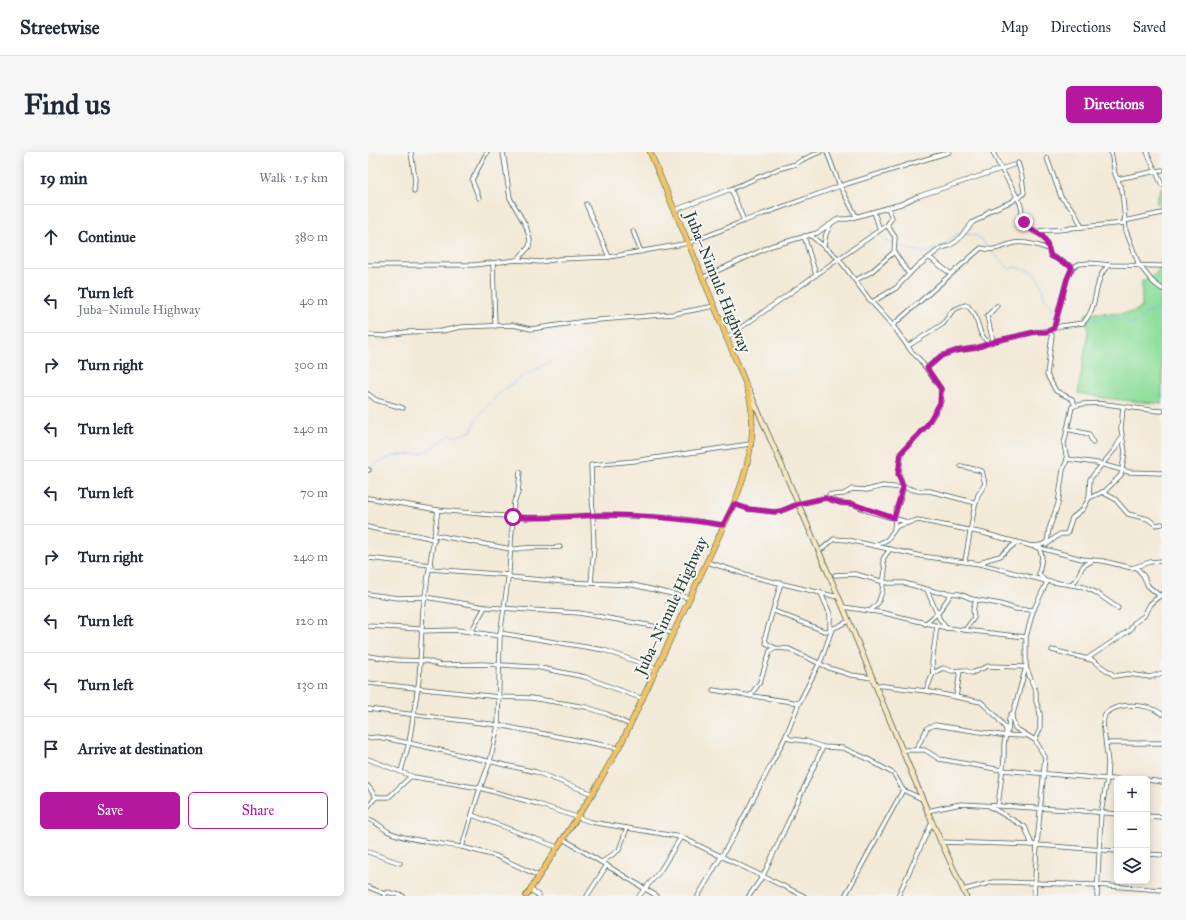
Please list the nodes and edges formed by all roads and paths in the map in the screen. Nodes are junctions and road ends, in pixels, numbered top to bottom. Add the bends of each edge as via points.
1 (411, 152) edge
2 (487, 152) edge
3 (503, 152) edge
4 (650, 152) edge
5 (820, 152) edge
6 (826, 152) edge
7 (934, 152) edge
8 (949, 152) edge
9 (992, 152) edge
10 (1111, 152) edge
11 (1147, 152) edge
12 (936, 157) junction
13 (1047, 158) dead end
14 (1018, 163) dead end
15 (1013, 165) dead end
16 (1000, 169) junction
17 (1162, 170) edge
18 (1155, 172) junction
19 (1117, 179) junction
20 (840, 186) junction
21 (1162, 186) edge
22 (731, 189) junction
23 (414, 190) dead end
24 (479, 198) dead end
25 (1018, 198) junction
26 (586, 204) dead end
27 (888, 208) junction
28 (675, 210) junction
29 (874, 212) junction
30 (1162, 213) edge
31 (856, 216) junction
32 (744, 220) junction
33 (1124, 222) junction
34 (832, 223) junction
35 (887, 225) junction
36 (1082, 227) junction
37 (880, 230) junction
38 (633, 231) dead end
39 (1034, 232) junction
40 (810, 235) junction
41 (804, 236) junction
42 (689, 243) junction
43 (824, 245) junction
44 (1048, 249) junction
45 (641, 252) junction
46 (894, 252) junction
47 (609, 257) junction
48 (930, 258) junction
49 (839, 259) junction
50 (517, 260) junction
51 (493, 262) junction
52 (368, 265) edge
53 (1109, 265) junction
54 (1140, 265) junction
55 (1162, 266) edge
56 (1072, 267) junction
57 (909, 274) junction
58 (950, 274) junction
59 (816, 275) junction
60 (704, 277) junction
61 (856, 280) junction
62 (1162, 289) edge
63 (872, 302) junction
64 (715, 306) junction
65 (997, 306) dead end
66 (893, 325) junction
67 (495, 326) junction
68 (1054, 328) junction
69 (1047, 332) junction
70 (368, 335) edge
71 (726, 338) dead end
72 (993, 342) junction
73 (988, 343) junction
74 (908, 346) junction
75 (927, 368) junction
76 (744, 379) junction
77 (368, 394) edge
78 (1075, 405) junction
79 (1123, 407) junction
80 (403, 408) dead end
81 (1162, 410) edge
82 (1067, 429) junction
83 (1122, 437) junction
84 (1094, 443) dead end
85 (750, 444) junction
86 (1067, 459) junction
87 (1102, 464) junction
88 (961, 466) dead end
89 (1122, 470) junction
90 (520, 472) dead end
91 (1162, 473) edge
92 (903, 488) junction
93 (1102, 492) junction
94 (829, 496) dead end
95 (368, 498) edge
96 (1089, 498) junction
97 (976, 503) junction
98 (734, 504) junction
99 (798, 504) junction
100 (438, 510) junction
101 (592, 516) junction
102 (513, 517) junction
103 (894, 518) junction
104 (908, 522) junction
105 (1162, 524) edge
106 (723, 525) junction
107 (368, 527) edge
108 (894, 529) junction
109 (970, 531) junction
110 (435, 537) junction
111 (1018, 542) junction
112 (875, 546) junction
113 (1032, 546) junction
114 (1046, 546) junction
115 (560, 547) dead end
116 (1039, 548) junction
117 (822, 549) dead end
118 (890, 549) junction
119 (511, 550) junction
120 (1042, 556) junction
121 (368, 558) edge
122 (1093, 560) junction
123 (965, 561) junction
124 (1162, 561) edge
125 (707, 562) junction
126 (980, 564) junction
127 (431, 567) junction
128 (1137, 568) junction
129 (1038, 572) junction
130 (509, 576) junction
131 (835, 576) dead end
132 (1031, 577) junction
133 (591, 582) junction
134 (883, 582) junction
135 (1046, 582) junction
136 (781, 583) junction
137 (1070, 584) junction
138 (927, 590) junction
139 (821, 593) junction
140 (368, 594) edge
141 (951, 594) junction
142 (1161, 595) edge
143 (425, 597) junction
144 (838, 597) junction
145 (690, 598) junction
146 (976, 600) junction
147 (486, 606) junction
148 (843, 607) junction
149 (504, 608) junction
150 (1118, 608) dead end
151 (1034, 610) junction
152 (774, 611) junction
153 (870, 611) junction
154 (938, 614) junction
155 (849, 621) junction
156 (925, 624) junction
157 (368, 626) edge
158 (937, 626) junction
159 (946, 628) junction
160 (421, 630) junction
161 (965, 630) junction
162 (830, 631) junction
163 (471, 632) junction
164 (500, 634) junction
165 (673, 634) junction
166 (1026, 637) junction
167 (766, 643) junction
168 (775, 648) junction
169 (1052, 650) dead end
170 (368, 656) edge
171 (768, 656) junction
172 (1088, 658) junction
173 (421, 661) junction
174 (818, 663) junction
175 (500, 664) junction
176 (1026, 667) junction
177 (657, 669) junction
178 (960, 671) junction
179 (933, 673) junction
180 (1162, 674) edge
181 (873, 678) junction
182 (368, 683) edge
183 (876, 685) junction
184 (758, 686) junction
185 (418, 688) junction
186 (713, 690) dead end
187 (926, 691) junction
188 (750, 696) junction
189 (499, 697) junction
190 (956, 697) junction
191 (761, 698) junction
192 (643, 699) junction
193 (799, 703) junction
194 (368, 709) edge
195 (1012, 713) junction
196 (414, 714) junction
197 (1162, 714) edge
198 (498, 725) junction
199 (630, 725) junction
200 (1007, 734) junction
201 (786, 736) junction
202 (1026, 736) junction
203 (368, 738) edge
204 (1035, 740) junction
205 (408, 743) junction
206 (1106, 743) junction
207 (1162, 743) edge
208 (823, 747) junction
209 (618, 748) junction
210 (902, 750) junction
211 (916, 750) junction
212 (368, 759) edge
213 (490, 762) junction
214 (1002, 770) junction
215 (401, 771) junction
216 (1045, 774) junction
217 (414, 777) junction
218 (1107, 779) junction
219 (1114, 779) edge
220 (1150, 780) edge
221 (1162, 782) edge
222 (368, 786) edge
223 (480, 788) junction
224 (902, 790) junction
225 (593, 794) junction
226 (376, 797) junction
227 (922, 799) junction
228 (988, 805) junction
229 (998, 805) junction
230 (368, 807) edge
231 (1041, 809) junction
232 (928, 811) junction
233 (1101, 813) junction
234 (1114, 814) edge
235 (472, 815) junction
236 (1150, 816) edge
237 (1162, 817) edge
238 (577, 818) junction
239 (368, 819) edge
240 (932, 822) junction
241 (627, 828) junction
242 (681, 837) junction
243 (563, 839) junction
244 (940, 842) junction
245 (1032, 845) junction
246 (1037, 845) junction
247 (462, 847) junction
248 (557, 848) junction
249 (1098, 850) junction
250 (1114, 851) edge
251 (368, 852) edge
252 (1150, 854) edge
253 (1162, 855) edge
254 (723, 856) junction
255 (602, 862) junction
256 (400, 863) dead end
257 (607, 865) junction
258 (539, 876) junction
259 (763, 876) junction
260 (1034, 882) junction
261 (1097, 885) junction
262 (368, 887) edge
263 (644, 888) junction
264 (530, 889) junction
265 (963, 890) junction
266 (1162, 890) edge
267 (796, 894) edge
268 (384, 895) edge
269 (403, 896) edge
270 (526, 896) edge
271 (539, 896) edge
272 (587, 896) edge
273 (640, 896) edge
274 (657, 896) edge
275 (698, 896) edge
276 (748, 896) edge
277 (804, 896) edge
278 (845, 896) edge
279 (898, 896) edge
280 (966, 896) edge
281 (1034, 896) edge
282 (1097, 896) edge

1 - 23 street
2 - 24 street via 472,180
3 - 50 street via 510,198 526,226 530,240 529,247
4 - 28 main road, Juba–Nimule Highway
5 - 22 street
6 - 20 street
7 - 12 street
8 - 12 street
9 - 16 street
10 - 19 street
11 - 18 street
12 - 20 street
13 - 36 street via 1061,197 1074,210
14 - 25 street via 1024,193
15 - 16 street
16 - 25 street
16 - 27 street
17 - 18 street
18 - 19 street
18 - 21 street
19 - 33 street via 1122,190
20 - 31 street
20 - 32 street
22 - 28 street
22 - 32 street
25 - 39 street via 1024,222
25 - 48 street via 989,211 973,222 957,241 941,248
26 - 47 street
27 - 29 street
27 - 35 street via 892,218
28 - 42 main road, Juba–Nimule Highway
29 - 31 street
29 - 37 street
30 - 33 street
31 - 34 street via 838,219
32 - 42 street
33 - 36 street
33 - 54 street
34 - 40 street
34 - 43 street
35 - 37 street
35 - 46 street via 895,237
36 - 39 street
37 - 49 street
38 - 45 street
39 - 44 street via 1043,236
40 - 41 street
40 - 43 street
41 - 59 street
41 - 60 street via 771,246
42 - 45 street
42 - 60 main road, Juba–Nimule Highway
43 - 49 street
44 - 56 street via 1051,256
44 - 58 street via 1027,242 988,250 981,248
45 - 47 street
46 - 57 street
46 - 61 street
47 - 50 street via 560,258 540,262
48 - 57 street
48 - 58 street
49 - 59 street
49 - 61 street
50 - 51 street
51 - 52 street via 473,265
51 - 67 street
53 - 54 street
53 - 56 street via 1088,262
53 - 68 street via 1101,273 1094,306 1088,318 1081,324
54 - 55 street
54 - 62 street
56 - 68 street
57 - 63 street via 892,292
58 - 66 street
59 - 71 street
60 - 64 main road, Juba–Nimule Highway
61 - 63 street
63 - 66 street
64 - 67 street via 673,314 586,321 530,329 513,325
64 - 76 main road, Juba–Nimule Highway
65 - 72 street via 995,311 987,314
66 - 74 street
67 - 70 street via 461,327 384,336
68 - 69 street
69 - 72 street via 1035,332
69 - 78 street via 1052,338 1047,375 1056,391 1072,399
72 - 73 street
73 - 74 street via 981,334 975,315 964,305 953,310 943,324
73 - 75 street via 944,354
74 - 75 street
75 - 92 street via 941,389 940,403 927,425 901,453 898,474
76 - 85 main road, Juba–Nimule Highway via 751,405
76 - 99 main road
77 - 80 street via 376,400
78 - 79 street via 1095,402
78 - 82 street via 1070,410
79 - 81 street
79 - 83 street
82 - 84 street via 1089,434
82 - 86 street via 1064,444
83 - 87 street
83 - 89 street via 1125,452
85 - 98 main road, Juba–Nimule Highway via 743,482
85 - 101 street via 591,465
86 - 87 street
86 - 114 street
87 - 89 street
87 - 96 street via 1089,482
88 - 97 street via 983,473 985,484
89 - 91 street
89 - 93 street via 1118,480
90 - 102 street
92 - 94 street via 883,486 867,490 852,489 844,494
92 - 97 street via 930,491
92 - 103 street
93 - 96 street
93 - 105 street via 1115,499 1128,514 1148,519 1156,525
95 - 100 street
96 - 114 street via 1083,509 1072,518 1067,534 1060,534
97 - 109 street
98 - 99 street via 748,509 775,512
98 - 106 main road, Juba–Nimule Highway
99 - 103 street via 825,498 853,504
99 - 144 main road
100 - 102 street
100 - 110 street
101 - 102 street
101 - 106 street via 676,518
101 - 133 street via 594,548
102 - 119 street
103 - 104 street
103 - 108 street
104 - 108 street
104 - 109 street via 918,520
106 - 125 main road, Juba–Nimule Highway
107 - 110 street via 385,532
108 - 112 street via 887,540
109 - 111 street
109 - 123 street
110 - 119 street
110 - 127 street
111 - 113 street
111 - 126 street via 1000,556
112 - 117 street via 834,539
112 - 118 street
113 - 114 street
113 - 116 street
114 - 116 street
114 - 120 street
114 - 122 street via 1082,559
115 - 119 street via 524,547
116 - 120 street
118 - 123 street via 921,556
118 - 134 street via 883,559
119 - 130 street
120 - 129 street
121 - 127 street
122 - 128 street
122 - 137 street via 1083,566 1076,580
123 - 126 street
124 - 128 street via 1150,562
125 - 136 street
125 - 145 main road, Juba–Nimule Highway
126 - 132 street
127 - 130 street
127 - 143 street
128 - 142 street via 1148,586
129 - 132 street
129 - 135 street
130 - 133 street
130 - 149 street
131 - 134 street via 855,574
132 - 135 street
133 - 145 street via 633,585
134 - 138 street via 904,583
134 - 153 street via 881,596
135 - 137 street
135 - 151 street
136 - 139 street
136 - 152 street
137 - 150 street via 1095,592
138 - 141 street
138 - 154 street
139 - 144 street
139 - 162 street via 830,614
140 - 143 street via 398,598
141 - 146 street via 960,594
141 - 154 street
142 - 172 street via 1150,604 1144,616 1134,623 1130,630
143 - 147 street
143 - 160 street
144 - 148 main road
145 - 165 main road, Juba–Nimule Highway
146 - 151 street via 1016,609
146 - 161 street via 972,610 974,618
147 - 149 street
147 - 163 street
148 - 153 street
148 - 155 main road
149 - 164 street
149 - 165 street via 579,613 653,626
151 - 166 street
152 - 162 street via 824,631
152 - 167 street via 765,636
153 - 156 street
154 - 156 street
154 - 159 street
155 - 162 street
155 - 181 main road
156 - 158 street
157 - 160 street
158 - 159 street
158 - 179 street
159 - 161 street
160 - 163 street
160 - 173 street
161 - 166 street
162 - 174 street
163 - 164 street
164 - 175 street
164 - 177 street via 604,650
165 - 177 main road, Juba–Nimule Highway
166 - 176 street
167 - 168 street
167 - 171 street
168 - 171 street
168 - 174 street via 789,649
169 - 172 street
170 - 173 street
171 - 184 street
172 - 180 street via 1115,676 1128,674 1150,677
173 - 175 street via 448,665
173 - 185 street
174 - 181 street via 851,675
174 - 193 street
175 - 189 street
175 - 192 street via 559,670
176 - 178 street via 992,666 982,667 974,673
176 - 195 street
176 - 204 street via 1036,692 1040,712 1040,729
177 - 192 main road, Juba–Nimule Highway
178 - 179 street via 943,668
178 - 190 street
179 - 187 street
181 - 183 main road
182 - 185 street
183 - 187 street
183 - 210 main road
184 - 188 street
184 - 191 street
185 - 189 street
185 - 196 street
186 - 188 street
187 - 190 street
188 - 191 street
189 - 198 street
189 - 199 street via 531,698 586,707
190 - 200 street via 981,702 1006,729
191 - 193 street
192 - 199 main road, Juba–Nimule Highway
193 - 201 street
194 - 196 street
195 - 200 street
195 - 202 street via 1016,728
196 - 198 street
196 - 205 street
197 - 206 street via 1151,708 1139,706 1118,706 1109,710 1103,716
198 - 209 street
198 - 213 street
199 - 209 main road, Juba–Nimule Highway
200 - 202 street
200 - 211 street via 931,725 926,728
200 - 214 street
201 - 208 street
201 - 254 street
202 - 204 street
203 - 205 street via 378,737
204 - 216 street via 1045,757
205 - 213 street
205 - 215 street
206 - 207 street
206 - 218 street
208 - 224 street via 843,748 878,764 894,774
208 - 259 street
209 - 225 main road, Juba–Nimule Highway
210 - 211 street
210 - 227 main road
211 - 214 street via 925,750 939,759
212 - 215 street
213 - 223 street
213 - 225 street via 536,772
214 - 216 street
214 - 229 street
215 - 217 street
216 - 218 street
216 - 231 street
217 - 223 street
217 - 226 street via 410,777 389,797
218 - 219 street
218 - 233 street
220 - 221 street
222 - 226 street
223 - 235 street
223 - 238 street
224 - 227 street
224 - 278 street
225 - 238 main road, Juba–Nimule Highway
226 - 230 street
227 - 232 main road
228 - 229 street
228 - 232 street via 955,804
228 - 245 street via 1025,827
229 - 231 street
231 - 233 street
231 - 246 street
232 - 240 main road
233 - 234 street
233 - 249 street
235 - 247 street
235 - 248 street
236 - 237 street
238 - 241 street
238 - 243 main road, Juba–Nimule Highway
239 - 247 street via 389,832
240 - 244 main road
240 - 279 street
241 - 242 street
241 - 255 street via 619,850
242 - 254 street
242 - 263 street via 660,871
243 - 248 main road, Juba–Nimule Highway
243 - 255 street
244 - 245 street
244 - 265 main road
245 - 246 street
246 - 249 street
246 - 260 street
247 - 258 street via 496,856
248 - 258 main road, Juba–Nimule Highway
249 - 250 street
249 - 261 street
251 - 256 street
252 - 253 street
254 - 259 street
254 - 275 street
255 - 257 street
257 - 263 street
257 - 272 street
258 - 264 main road, Juba–Nimule Highway
259 - 267 street
259 - 276 street
260 - 261 street
260 - 265 street via 993,882
260 - 281 street
261 - 266 street
261 - 282 street
262 - 268 street
263 - 273 street
263 - 274 street
264 - 270 main road, Juba–Nimule Highway
264 - 271 street
265 - 280 main road
267 - 277 street
268 - 269 street via 387,892

